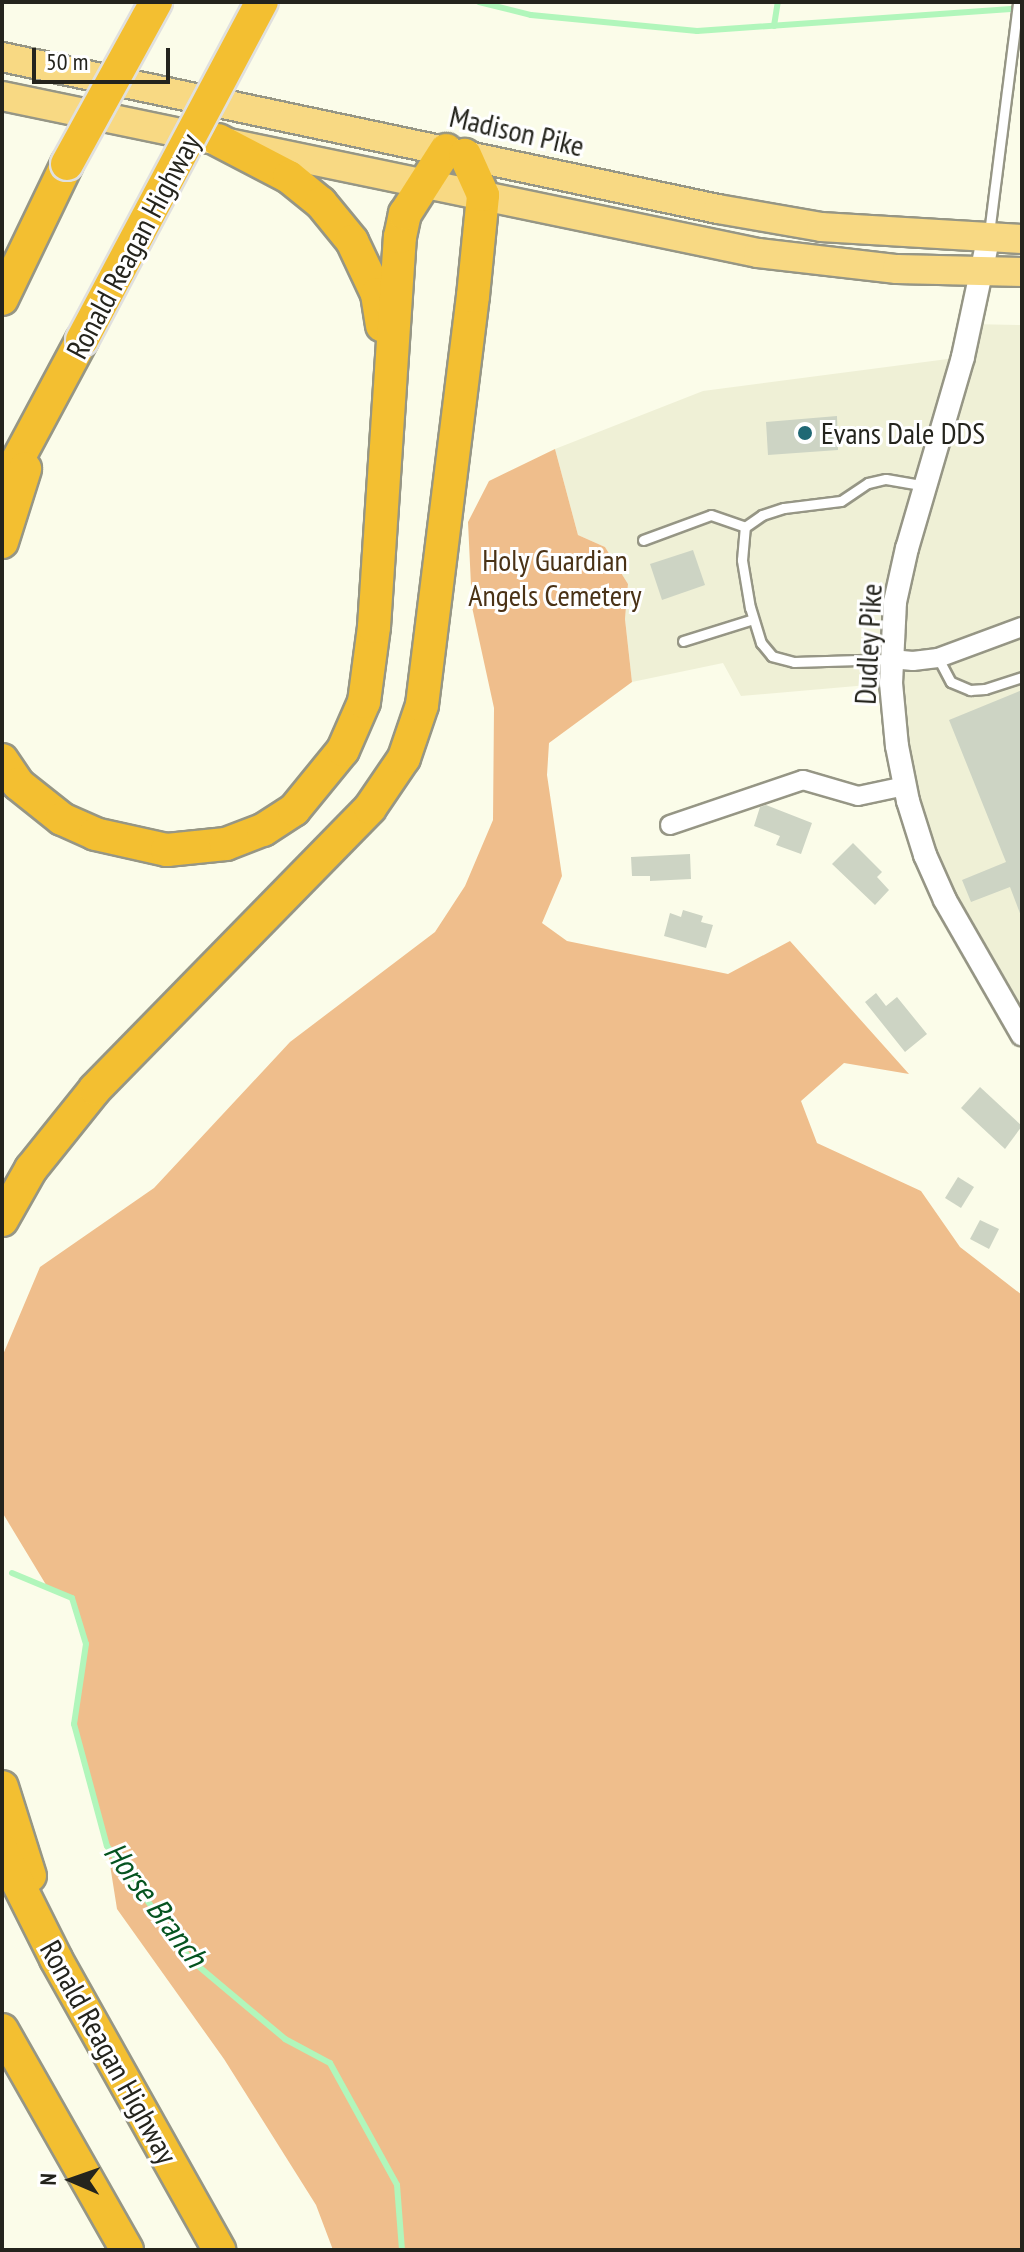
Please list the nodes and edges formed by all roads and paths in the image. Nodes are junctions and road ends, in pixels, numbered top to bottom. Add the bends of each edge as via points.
1 (156, 2) edge
2 (262, 2) edge
3 (1018, 2) edge
4 (2, 57) edge
5 (2, 96) edge
6 (218, 140) junction
7 (456, 153) junction
8 (67, 164) junction
9 (425, 184) junction
10 (483, 195) junction
11 (1022, 239) edge
12 (988, 240) junction
13 (2, 255) edge
14 (1022, 272) edge
15 (981, 273) junction
16 (2, 299) edge
17 (389, 380) junction
18 (39, 420) junction
19 (926, 486) junction
20 (2, 489) edge
21 (745, 527) junction
22 (643, 540) dead end
23 (2, 542) edge
24 (753, 619) junction
25 (1022, 627) edge
26 (683, 641) dead end
27 (938, 658) junction
28 (891, 659) junction
29 (1022, 677) edge
30 (2, 760) edge
31 (905, 786) junction
32 (670, 825) dead end
33 (1022, 1034) edge
34 (2, 1220) edge
35 (2, 1787) edge
36 (2, 1851) edge
37 (56, 1959) junction
38 (2, 2030) edge
39 (127, 2250) edge
40 (219, 2250) edge

1 - 8 highway, bridge
2 - 18 highway, Ronald Reagan Highway, bridge
3 - 12 lane
4 - 7 main road, Madison Pike
5 - 6 main road
6 - 9 main road
6 - 17 highway via 289,177 321,203 352,241 377,294
7 - 9 highway
7 - 10 highway
7 - 12 main road, Madison Pike via 821,227
8 - 13 highway
8 - 16 highway
9 - 10 main road
9 - 17 highway via 405,214 400,237
10 - 15 main road via 758,253
10 - 34 highway via 422,705 404,758 370,808 95,1089 31,1169
11 - 12 main road, Madison Pike
12 - 15 street, Dudley Pike
14 - 15 main road
15 - 19 street, Dudley Pike
17 - 30 highway via 374,627 364,702 343,750 294,810 263,830 226,844 167,850 95,834 62,819 18,784
18 - 20 highway, Ronald Reagan Highway
18 - 23 highway
19 - 21 lane via 886,479 868,483 841,501 784,508
19 - 28 street, Dudley Pike via 895,602
21 - 22 lane via 711,515
21 - 24 lane via 742,560
24 - 26 lane
24 - 28 lane via 772,656 794,662
25 - 27 street
27 - 28 street
27 - 29 lane via 951,682 970,690
28 - 31 street, Dudley Pike
31 - 32 street via 858,796 803,780
31 - 33 street, Dudley Pike via 945,900
35 - 37 highway
36 - 37 highway, Ronald Reagan Highway
37 - 40 highway, Ronald Reagan Highway
38 - 39 highway

